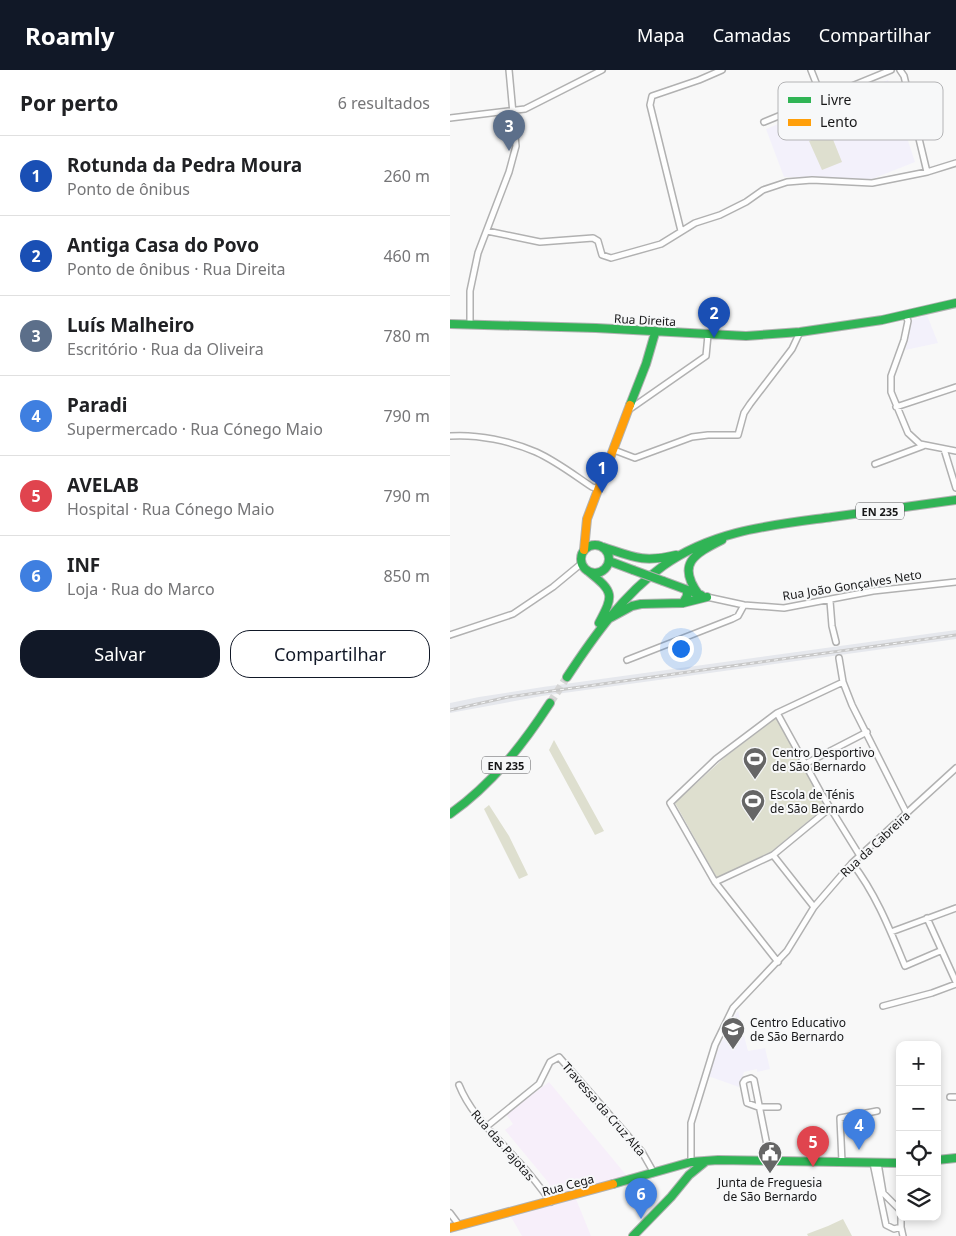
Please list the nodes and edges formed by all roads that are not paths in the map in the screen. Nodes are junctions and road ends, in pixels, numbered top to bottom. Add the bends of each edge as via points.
1 (509, 70) edge
2 (602, 70) edge
3 (722, 70) edge
4 (811, 70) edge
5 (891, 70) edge
6 (900, 70) edge
7 (816, 82) edge
8 (861, 82) edge
9 (905, 82) edge
10 (513, 112) junction
11 (778, 116) edge
12 (450, 118) edge
13 (764, 122) dead end
14 (919, 140) edge
15 (956, 162) edge
16 (927, 172) junction
17 (487, 231) junction
18 (681, 231) junction
19 (956, 303) edge
20 (903, 316) junction
21 (450, 324) edge
22 (470, 325) junction
23 (800, 332) junction
24 (656, 333) junction
25 (708, 334) junction
26 (956, 387) edge
27 (896, 406) junction
28 (630, 409) junction
29 (450, 436) edge
30 (927, 446) junction
31 (944, 449) junction
32 (614, 450) junction
33 (956, 451) edge
34 (875, 464) dead end
35 (956, 488) edge
36 (598, 489) junction
37 (956, 500) edge
38 (744, 530) junction
39 (585, 534) junction
40 (593, 544) junction
41 (603, 546) junction
42 (584, 550) junction
43 (683, 553) junction
44 (609, 560) junction
45 (582, 564) junction
46 (589, 572) junction
47 (690, 582) junction
48 (956, 582) edge
49 (685, 590) junction
50 (703, 596) junction
51 (830, 601) junction
52 (683, 603) junction
53 (744, 605) junction
54 (605, 620) junction
55 (450, 635) edge
56 (836, 642) dead end
57 (588, 645) junction
58 (839, 658) dead end
59 (627, 660) dead end
60 (567, 677) tunnel mouth
61 (843, 682) junction
62 (550, 703) tunnel mouth
63 (777, 713) junction
64 (867, 732) junction
65 (805, 764) junction
66 (956, 768) edge
67 (830, 808) junction
68 (450, 814) edge
69 (907, 814) junction
70 (773, 855) junction
71 (860, 856) junction
72 (852, 863) junction
73 (715, 882) junction
74 (814, 907) junction
75 (956, 908) edge
76 (927, 918) junction
77 (891, 932) junction
78 (940, 951) junction
79 (778, 962) junction
80 (956, 983) edge
81 (883, 1006) dead end
82 (459, 1085) dead end
83 (758, 1107) junction
84 (778, 1107) dead end
85 (877, 1111) dead end
86 (486, 1127) junction
87 (956, 1158) edge
88 (770, 1160) junction
89 (941, 1160) edge
90 (691, 1162) junction
91 (705, 1162) junction
92 (842, 1162) junction
93 (875, 1163) junction
94 (896, 1163) edge
95 (654, 1172) junction
96 (689, 1175) junction
97 (551, 1202) junction
98 (896, 1206) edge
99 (450, 1213) edge
100 (901, 1221) edge
101 (459, 1225) junction
102 (901, 1227) junction
103 (450, 1228) edge
104 (633, 1236) edge
105 (903, 1236) edge

1 - 10 street
2 - 10 street
3 - 18 street via 652,96 650,105
4 - 7 street
5 - 8 street
6 - 9 street
10 - 12 street
10 - 17 street via 516,134 514,157
11 - 13 street
14 - 16 street
15 - 16 street
16 - 18 street via 872,184 812,180 787,182 763,190 734,209
17 - 18 street via 540,242 593,238 598,241 602,255 611,258 661,244
17 - 22 street via 478,253 470,291
19 - 20 main road, Rua Direita
20 - 23 main road, Rua Direita
20 - 27 street via 908,321 891,376 890,392
21 - 22 main road, Rua Direita
22 - 24 main road, Rua Direita
23 - 25 main road, Rua Direita via 746,336
23 - 32 street via 792,349 744,413 738,435 692,437 635,458
24 - 25 main road, Rua Direita
24 - 28 main road
25 - 28 street via 706,356
26 - 27 street
27 - 30 street via 908,433
28 - 32 main road
29 - 36 street via 468,435 536,452
30 - 31 street
30 - 34 street
31 - 33 street
31 - 35 street
32 - 36 main road
36 - 39 main road
37 - 38 main road, EN 235
38 - 43 main road, EN 235
38 - 47 main road via 694,556 689,564
39 - 40 main road
39 - 42 main road
40 - 41 main road
40 - 42 main road
41 - 43 main road via 638,560
41 - 44 main road
42 - 45 main road
43 - 54 main road, EN 235 via 636,586
44 - 46 main road via 606,569 598,573
44 - 49 main road, Rua João Gonçalves Neto, bridge
45 - 46 main road
45 - 55 street via 513,614
46 - 57 main road via 608,589 610,599
47 - 49 main road
47 - 50 main road
48 - 51 street, Rua João Gonçalves Neto via 873,591
49 - 50 main road, Rua João Gonçalves Neto
49 - 52 main road via 687,596
50 - 52 main road
50 - 53 street, Rua João Gonçalves Neto
51 - 53 street, Rua João Gonçalves Neto via 784,608
51 - 56 street
52 - 54 main road via 641,604
53 - 59 street via 738,616 732,619
54 - 57 main road, EN 235
57 - 60 main road, EN 235
58 - 61 street
61 - 63 street
61 - 64 street
62 - 68 main road, EN 235 via 498,776
63 - 65 street
63 - 73 street via 716,759 670,803
64 - 65 street
64 - 69 street
65 - 67 street
66 - 69 street, Rua da Cabreira
67 - 70 street
67 - 71 street
69 - 71 street, Rua da Cabreira
70 - 73 street
70 - 74 street
71 - 72 street, Rua da Cabreira
72 - 74 street, Rua da Cabreira
72 - 77 street
73 - 79 street
74 - 79 street, Rua da Cabreira
75 - 76 street
76 - 77 street
76 - 78 street
77 - 78 street via 904,966
78 - 80 street
79 - 90 street, Rua da Cabreira via 733,1008 714,1045 691,1123
80 - 81 street
82 - 86 street, Rua das Pajotas via 465,1100
83 - 83 street via 747,1102 745,1080 754,1080
83 - 84 street
83 - 88 street
85 - 92 street via 840,1118
86 - 95 street, Travessa da Cruz Alta via 539,1084 550,1062 559,1057 642,1152
86 - 97 street, Rua das Pajotas via 518,1160
87 - 89 main road
88 - 91 main road, Rua Cega
88 - 92 main road, Rua Cega
90 - 91 main road, Rua Cega
90 - 95 main road, Rua Cega
90 - 96 main road
91 - 96 main road
92 - 93 main road, Rua Cega
93 - 94 main road, Rua Cega
93 - 98 street via 883,1192
93 - 102 street via 886,1225 894,1229
95 - 97 main road, Rua Cega
96 - 104 main road
97 - 101 main road, Rua Cega
99 - 101 street
100 - 102 street
101 - 103 main road, Rua Cega
102 - 105 street

